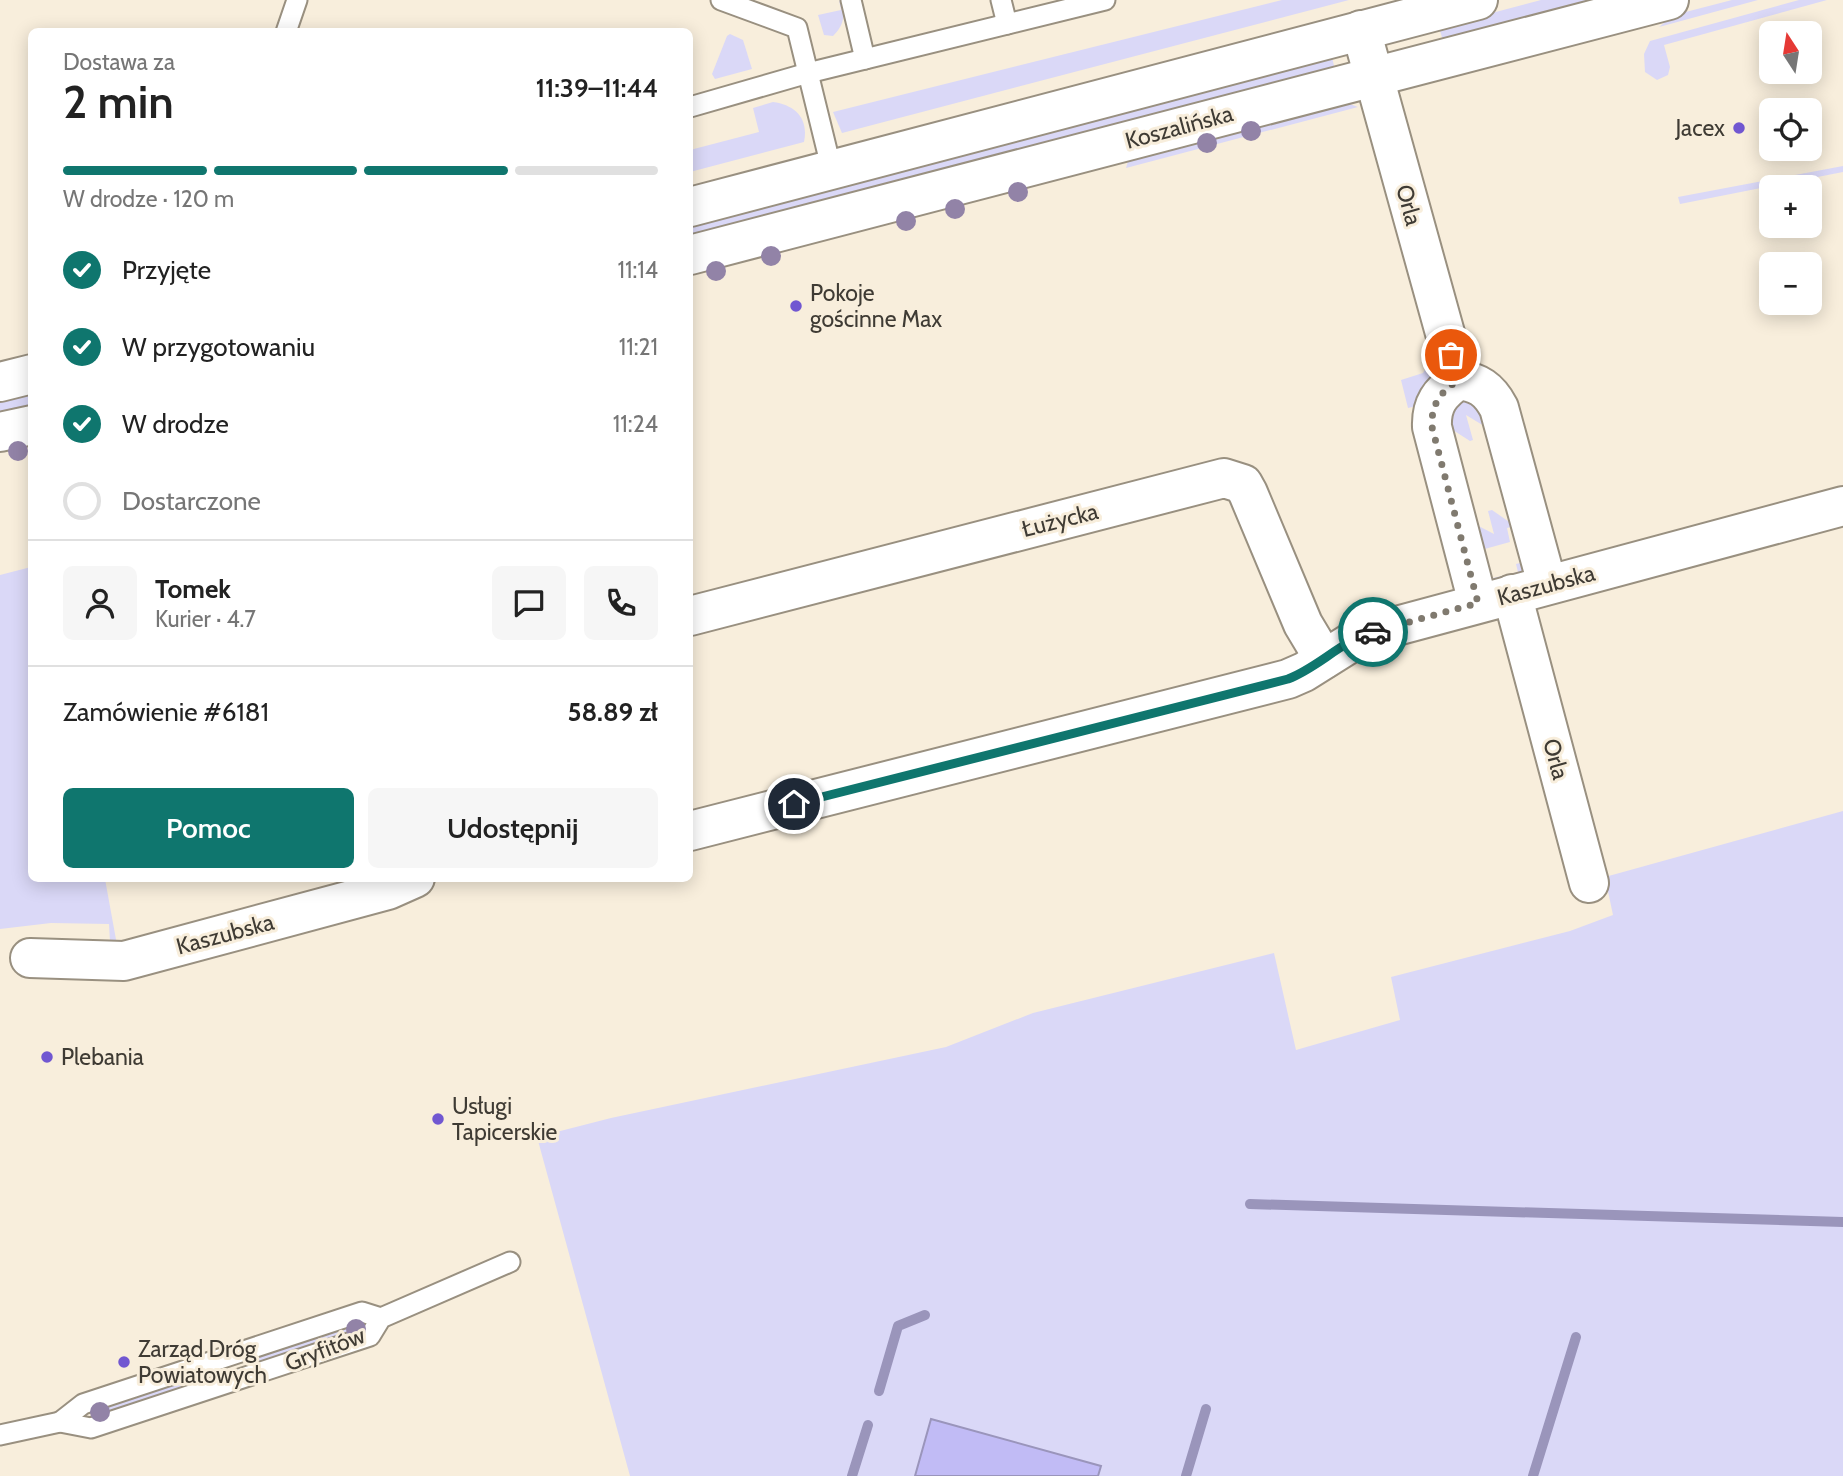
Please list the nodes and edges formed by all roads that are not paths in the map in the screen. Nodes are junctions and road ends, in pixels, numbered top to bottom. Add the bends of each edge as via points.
1 (298, 0) edge
2 (721, 0) edge
3 (850, 0) edge
4 (1001, 0) edge
5 (1478, 0) edge
6 (1669, 0) edge
7 (1097, 1) edge
8 (755, 6) edge
9 (1007, 24) junction
10 (288, 28) edge
11 (1361, 30) junction
12 (865, 59) junction
13 (808, 73) junction
14 (1374, 76) junction
15 (693, 106) edge
16 (832, 171) junction
17 (693, 206) edge
18 (693, 254) edge
19 (28, 375) edge
20 (1458, 380) junction
21 (0, 382) edge
22 (28, 426) edge
23 (0, 432) edge
24 (1843, 506) edge
25 (1512, 594) junction
26 (693, 615) edge
27 (1324, 659) junction
28 (693, 830) edge
29 (406, 882) edge
30 (1589, 883) dead end
31 (30, 958) dead end
32 (510, 1262) dead end
33 (381, 1318) junction
34 (216, 1360) junction
35 (224, 1385) junction
36 (60, 1422) junction
37 (0, 1435) edge

1 - 10 lane
2 - 8 lane
3 - 12 lane
4 - 9 lane
5 - 11 street, Koszalińska
6 - 14 street, Koszalińska via 1617,22
7 - 9 lane
8 - 13 lane via 797,28
9 - 12 lane
11 - 14 street, Orla
11 - 16 street, Koszalińska
12 - 13 lane
13 - 15 lane
13 - 16 lane
14 - 18 street, Koszalińska
14 - 20 street, Orla
16 - 17 street, Koszalińska
19 - 21 street
20 - 25 street, Orla via 1486,389 1499,408
20 - 25 street, Orla via 1435,402 1432,427
22 - 23 street
24 - 25 street, Kaszubska
25 - 27 street, Kaszubska via 1363,635
25 - 30 street, Orla
26 - 27 street, Łużycka via 1224,478 1242,484 1248,493 1303,624
27 - 28 street, Kaszubska via 1288,679
29 - 31 street, Kaszubska via 124,961
32 - 33 lane, Gryfitów
33 - 34 lane, Gryfitów via 362,1312
33 - 35 lane, Gryfitów via 370,1336
34 - 35 lane
34 - 36 lane, Gryfitów via 83,1404
35 - 36 lane, Gryfitów via 92,1428
36 - 37 lane

